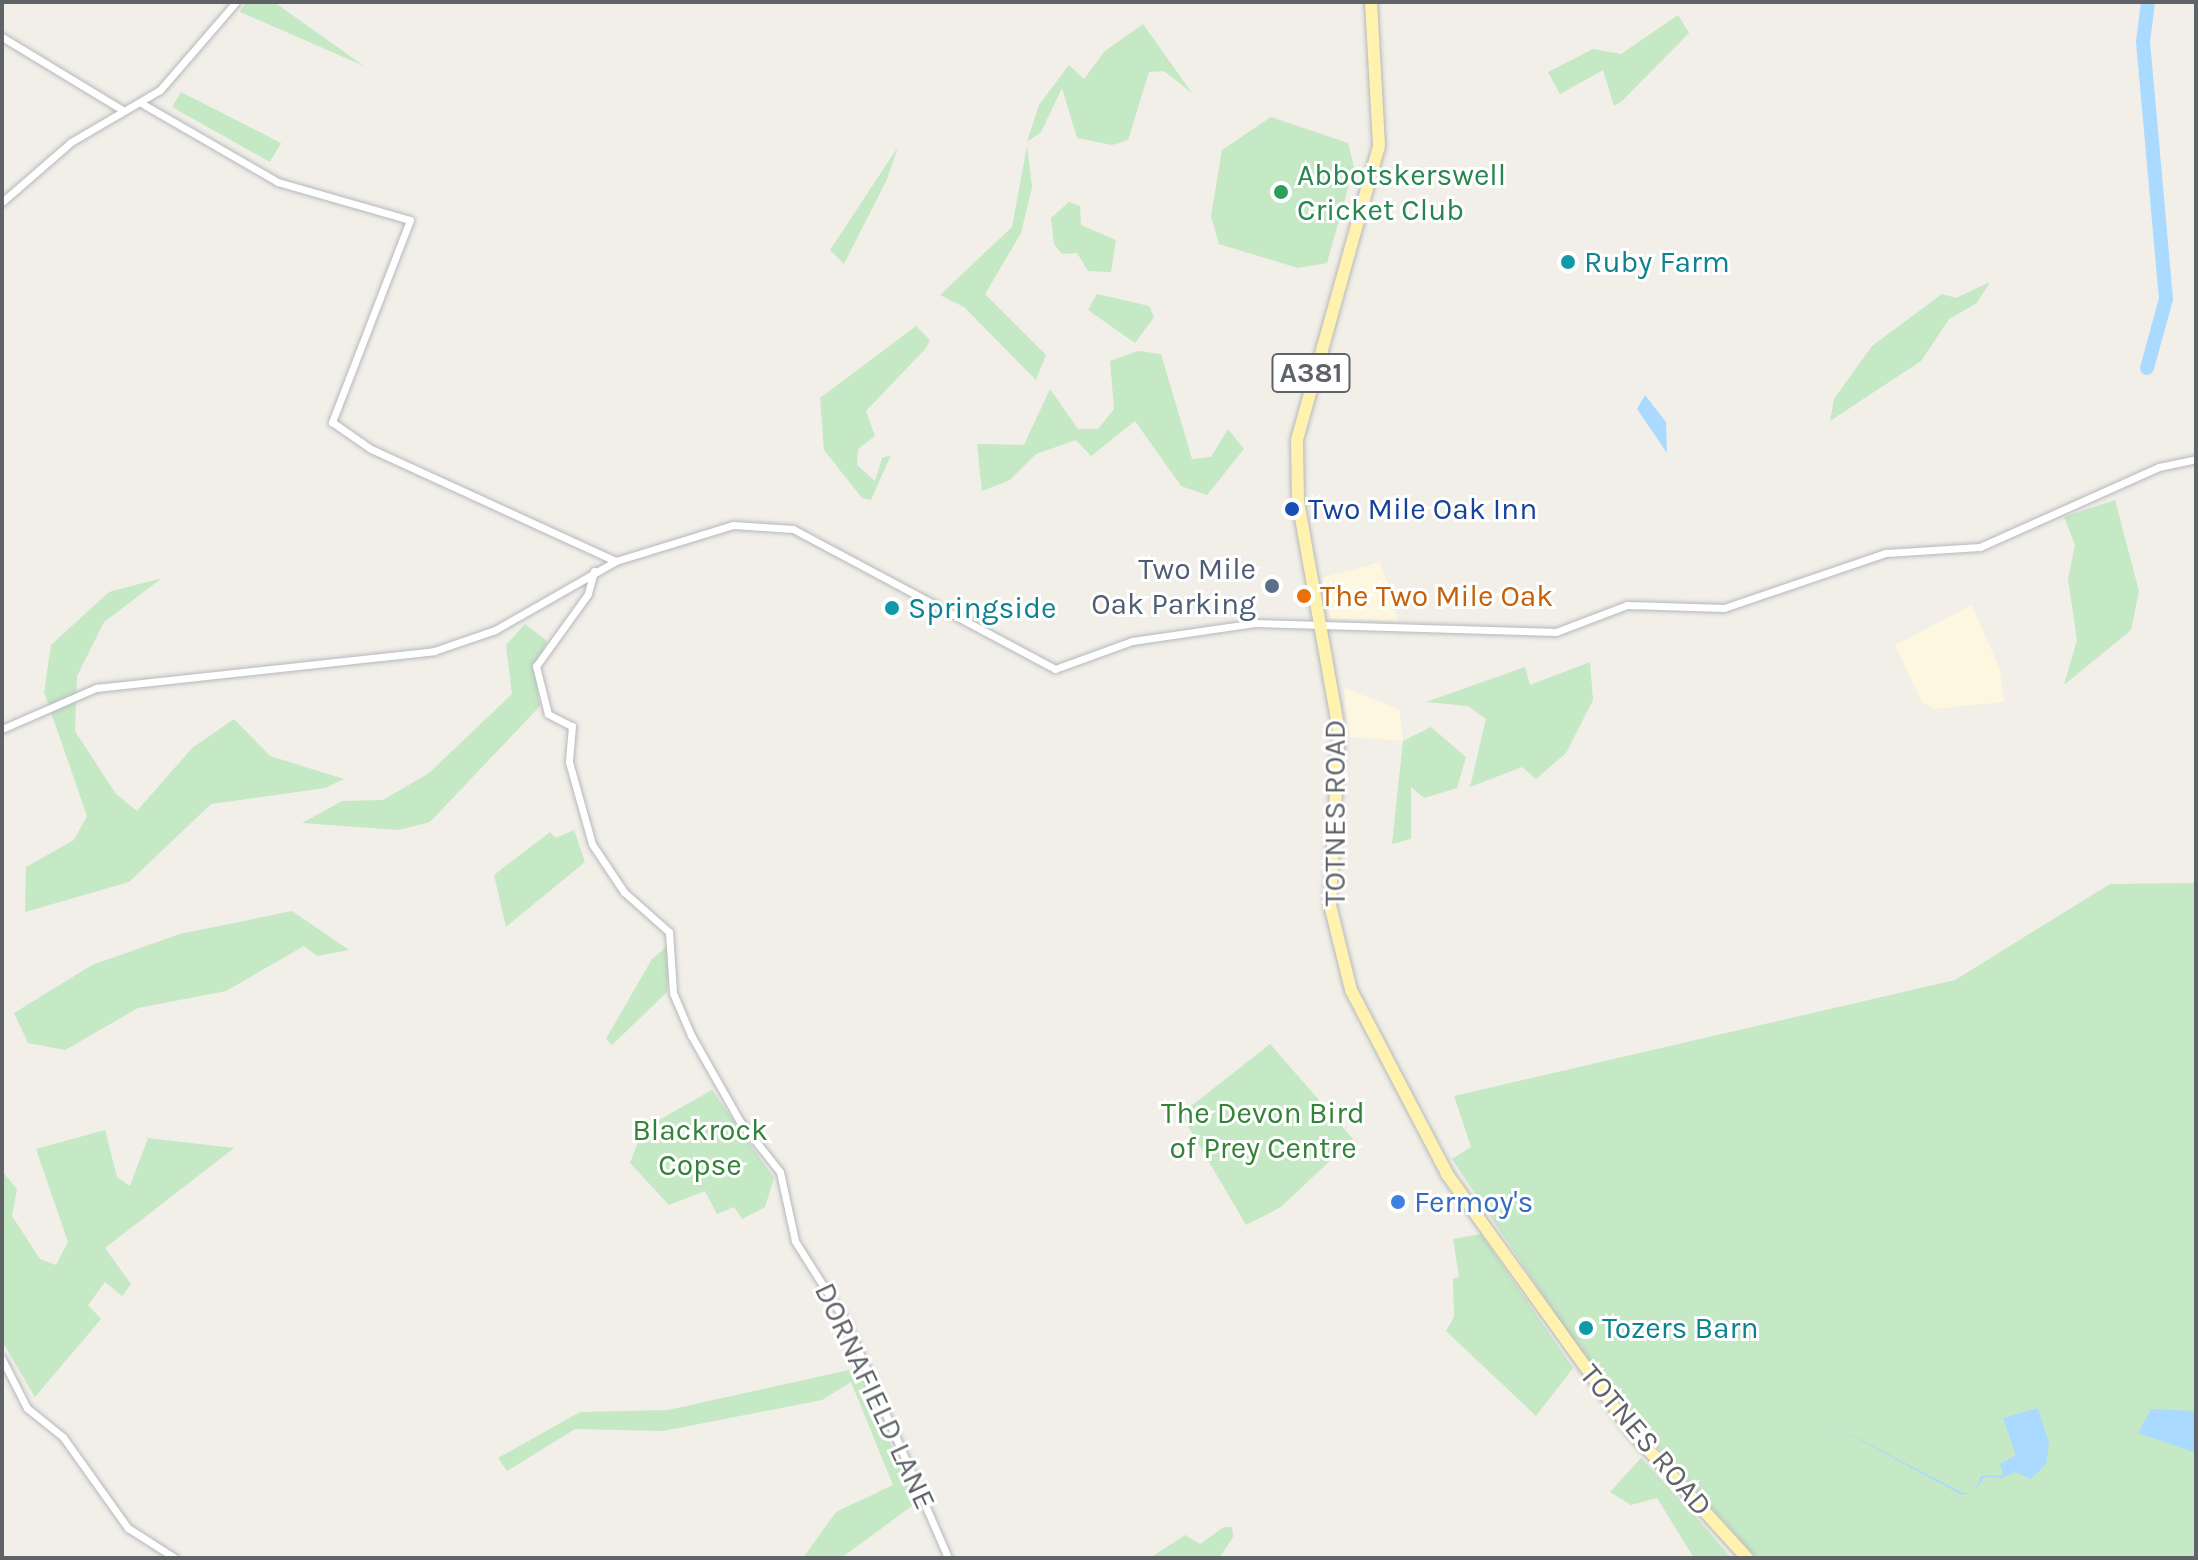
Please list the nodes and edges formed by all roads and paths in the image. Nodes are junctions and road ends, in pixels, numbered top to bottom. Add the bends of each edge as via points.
1 (236, 2) edge
2 (1371, 2) edge
3 (2, 37) edge
4 (141, 103) junction
5 (121, 109) junction
6 (2, 202) edge
7 (2196, 459) edge
8 (616, 561) junction
9 (594, 571) junction
10 (1323, 622) junction
11 (2, 729) edge
12 (2, 1359) edge
13 (175, 1558) edge
14 (948, 1558) edge
15 (1747, 1558) edge

1 - 4 street
2 - 10 main road, TOTNES ROAD / A381 via 1379,146 1297,440 1298,501
3 - 5 street
4 - 5 street
4 - 8 street via 278,182 410,220 332,422 371,449
5 - 6 street
7 - 10 street via 2159,467 1980,547 1886,553 1724,608 1627,605 1556,632
8 - 9 street
8 - 10 street via 718,527 776,523 868,564 1055,669 1170,633
9 - 11 street via 495,630 434,651 96,688
9 - 14 street, DORNAFIELD LANE via 588,594 536,666 548,714 572,726 569,762 592,844 624,892 669,932 673,993 691,1035 739,1120 780,1172 795,1241 846,1322
10 - 15 main road, TOTNES ROAD / A381 via 1339,732 1330,905 1351,990 1424,1137 1471,1210 1633,1433
12 - 13 street via 27,1408 63,1437 128,1528

